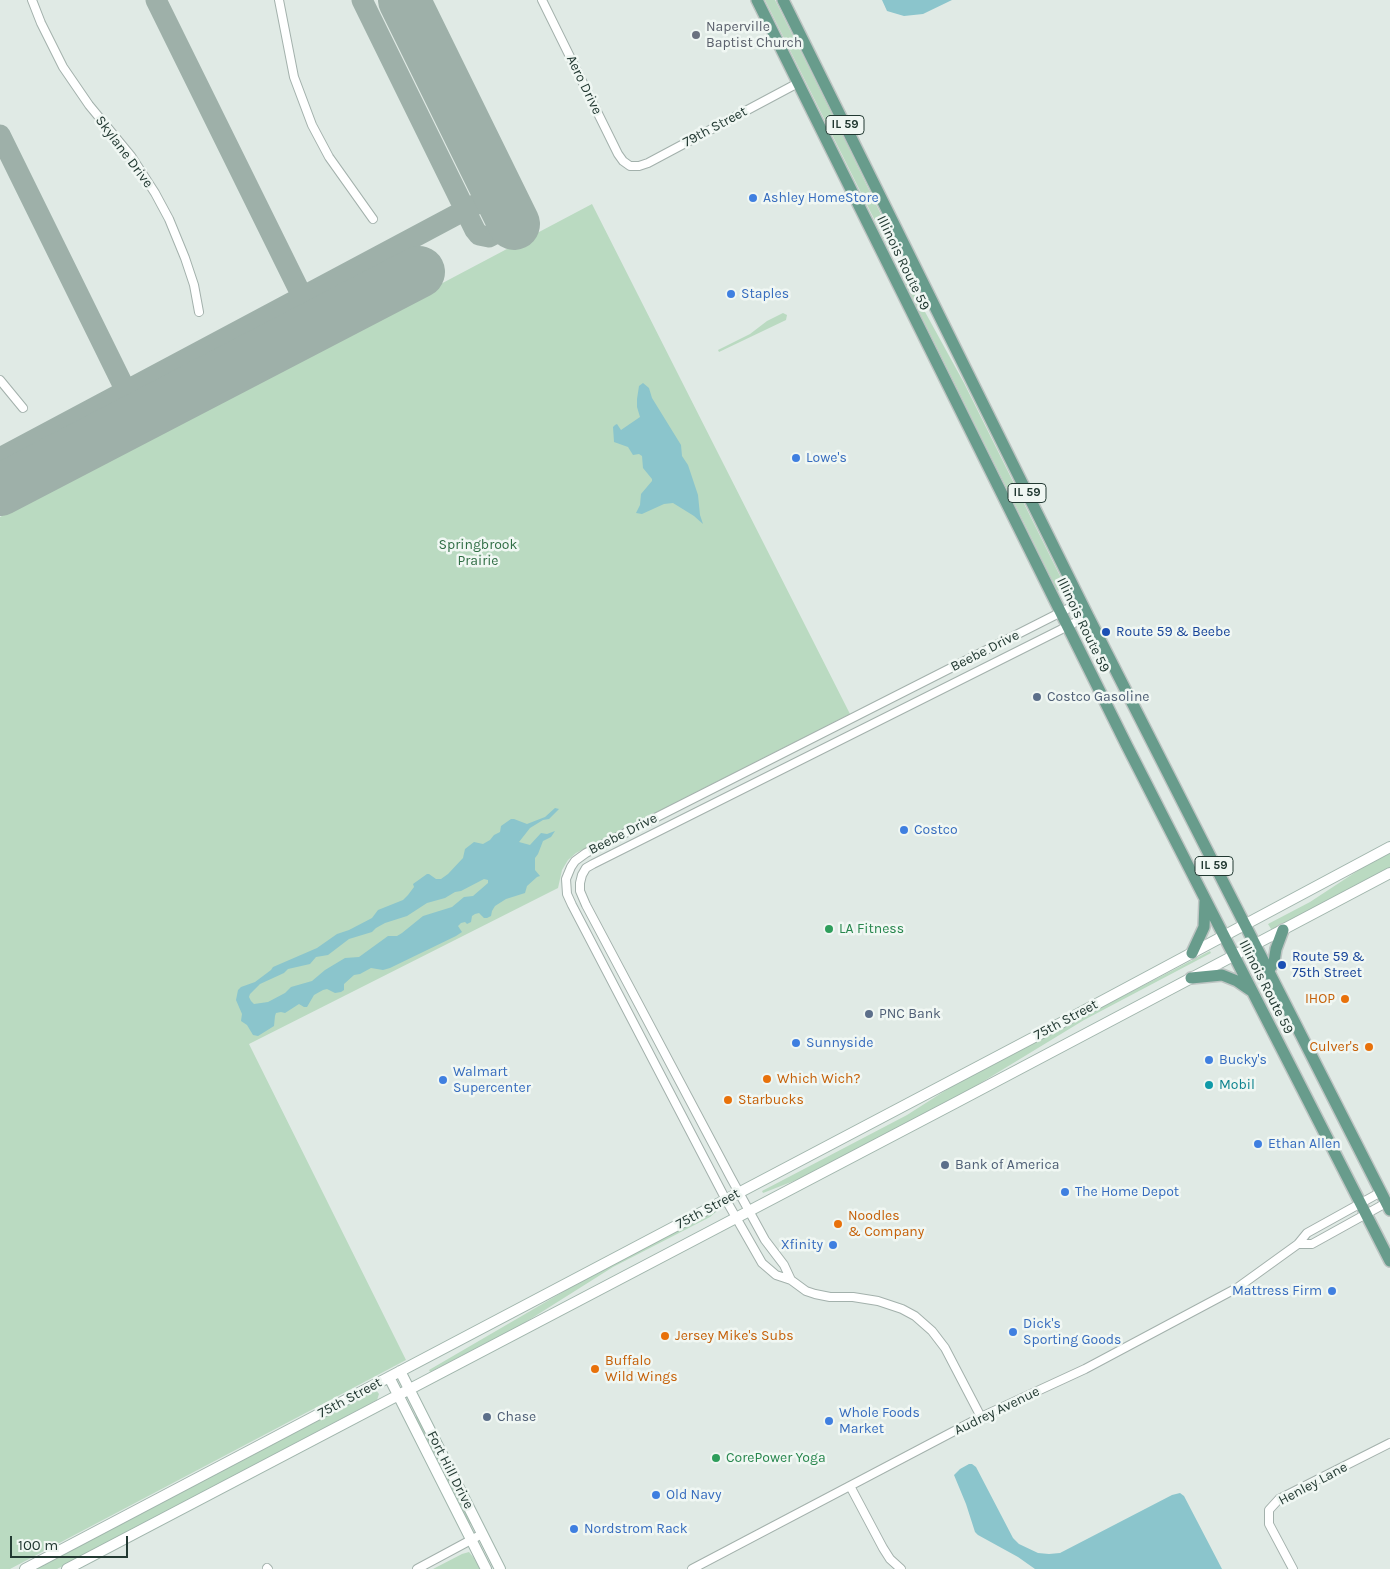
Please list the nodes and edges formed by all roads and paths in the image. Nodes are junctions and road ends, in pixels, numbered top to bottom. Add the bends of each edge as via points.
1 (32, 0) edge
2 (279, 0) edge
3 (542, 0) edge
4 (757, 0) edge
5 (783, 0) edge
6 (798, 83) junction
7 (630, 166) joint
8 (373, 219) dead end
9 (199, 312) dead end
10 (0, 380) edge
11 (24, 408) dead end
12 (1081, 602) junction
13 (1060, 612) junction
14 (1088, 616) junction
15 (1067, 626) junction
16 (1390, 847) edge
17 (1390, 873) edge
18 (1205, 899) junction
19 (1245, 925) junction
20 (1283, 930) junction
21 (1224, 936) junction
22 (1254, 944) junction
23 (1192, 953) junction
24 (1234, 956) junction
25 (1268, 972) junction
26 (1191, 978) junction
27 (1252, 992) junction
28 (1381, 1192) junction
29 (739, 1193) junction
30 (726, 1200) junction
31 (1360, 1203) junction
32 (1388, 1206) edge
33 (749, 1211) junction
34 (1366, 1215) junction
35 (736, 1218) junction
36 (1298, 1244) junction
37 (1390, 1261) edge
38 (791, 1280) junction
39 (400, 1371) junction
40 (388, 1377) junction
41 (409, 1389) junction
42 (398, 1395) junction
43 (982, 1417) junction
44 (1390, 1443) edge
45 (850, 1486) junction
46 (482, 1534) junction
47 (471, 1540) junction
48 (899, 1568) edge
49 (25, 1569) edge
50 (67, 1569) edge
51 (416, 1569) edge
52 (486, 1569) edge
53 (500, 1569) edge
54 (692, 1569) edge
55 (1293, 1569) edge

1 - 9 street, Skylane Drive via 63,67 155,193 185,258
2 - 8 street via 294,77 312,125 329,158
3 - 7 street, Aero Drive via 618,154
4 - 6 main road, Illinois Route 59 / IL 59
5 - 12 main road, Illinois Route 59 / IL 59
6 - 7 street, 79th Street via 648,162
6 - 13 main road, Illinois Route 59 / IL 59
10 - 11 street
12 - 13 street, Beebe Drive
12 - 14 main road, Illinois Route 59 / IL 59
13 - 15 main road, Illinois Route 59 / IL 59
13 - 30 street, Beebe Drive via 586,852 571,867 566,884 570,901
14 - 15 street, Beebe Drive
14 - 19 main road, Illinois Route 59 / IL 59
15 - 18 main road, Illinois Route 59 / IL 59
15 - 29 street, Beebe Drive via 586,868 580,891 586,905
16 - 19 main road, 75th Street
17 - 20 main road, 75th Street
18 - 21 main road, Illinois Route 59 / IL 59
18 - 23 main road via 1204,927
19 - 21 main road, 75th Street
19 - 22 main road, Illinois Route 59 / IL 59
20 - 22 main road, 75th Street
20 - 25 main road
21 - 23 main road, 75th Street
21 - 24 main road, Illinois Route 59 / IL 59
22 - 24 main road, 75th Street
22 - 25 main road, Illinois Route 59 / IL 59
23 - 29 main road, 75th Street
24 - 26 main road, 75th Street
24 - 27 main road, Illinois Route 59 / IL 59
25 - 28 main road, Illinois Route 59 / IL 59
26 - 27 main road via 1222,975
26 - 33 main road, 75th Street
27 - 31 main road, Illinois Route 59 / IL 59
28 - 31 street, Audrey Avenue
28 - 32 main road, Illinois Route 59 / IL 59
29 - 30 main road, 75th Street
29 - 33 street, Beebe Drive
30 - 35 street, Beebe Drive
30 - 39 main road, 75th Street
31 - 34 main road, Illinois Route 59 / IL 59
31 - 36 street, Audrey Avenue via 1307,1233
32 - 34 street, Audrey Avenue
33 - 35 main road, 75th Street
33 - 38 street, Beebe Drive
34 - 36 street, Audrey Avenue via 1312,1244
34 - 37 main road, Illinois Route 59 / IL 59
35 - 38 street, Beebe Drive via 762,1263 776,1275
35 - 41 main road, 75th Street
36 - 43 street, Audrey Avenue via 1231,1291
38 - 43 street, Beebe Drive via 815,1294 878,1301 915,1316 942,1344
39 - 40 main road, 75th Street
39 - 41 main road, Fort Hill Drive
40 - 42 main road, Fort Hill Drive
40 - 49 main road, 75th Street
41 - 42 main road, 75th Street
41 - 46 main road, Fort Hill Drive
42 - 47 main road, Fort Hill Drive
42 - 50 main road, 75th Street
43 - 45 street, Audrey Avenue
44 - 55 street, Henley Lane via 1279,1499 1269,1510 1269,1524
45 - 48 street via 883,1548
45 - 54 street, Audrey Avenue
46 - 47 street
46 - 53 main road, Fort Hill Drive
47 - 51 street
47 - 52 main road, Fort Hill Drive

